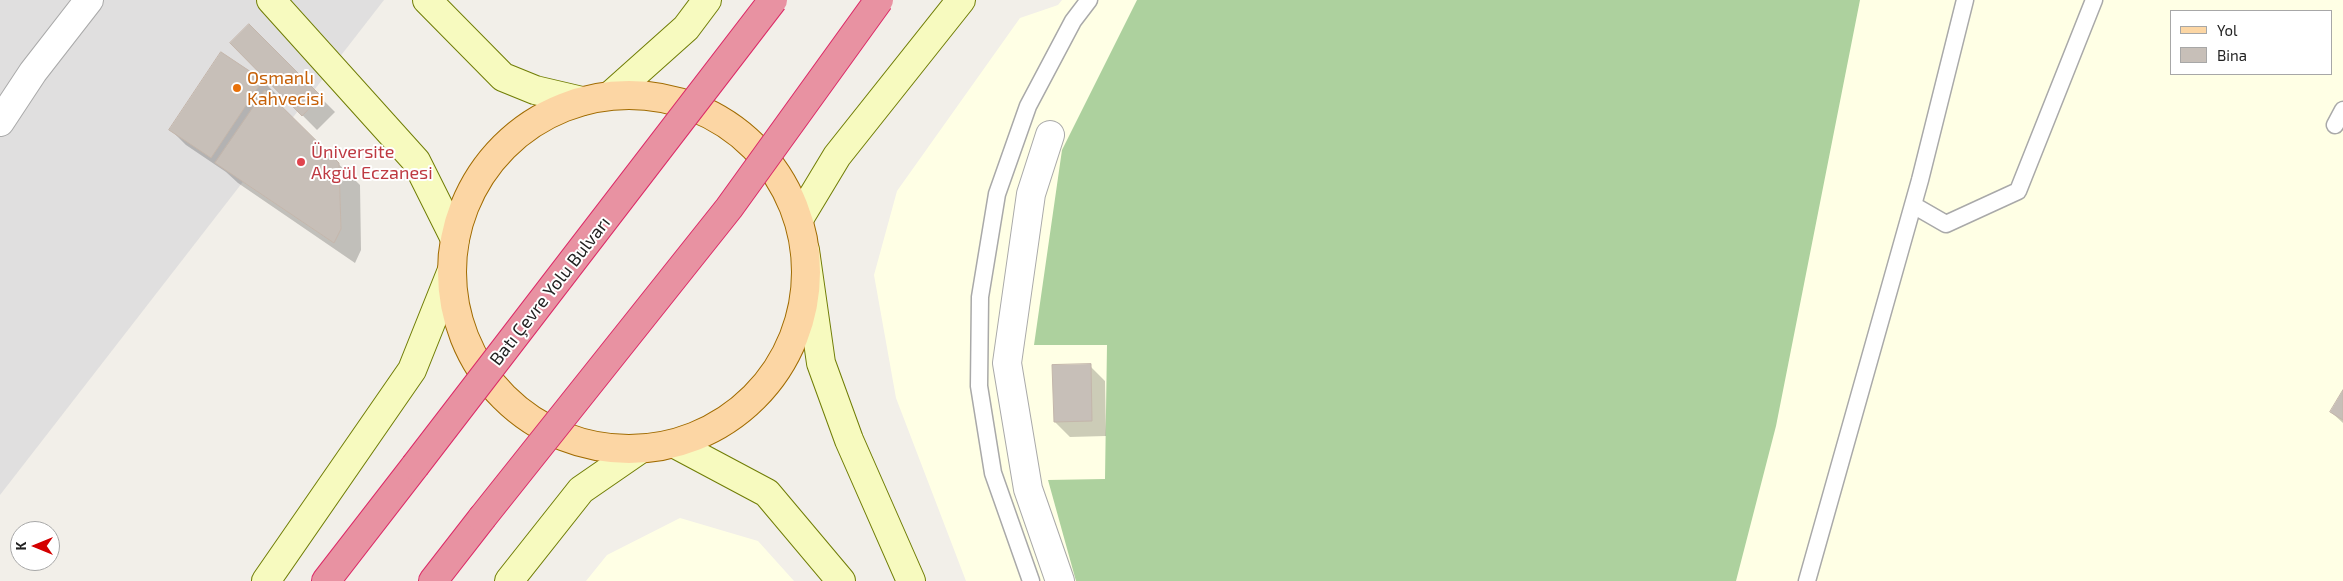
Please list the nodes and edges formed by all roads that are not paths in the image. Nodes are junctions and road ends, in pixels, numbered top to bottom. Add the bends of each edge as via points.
1 (88, 0) edge
2 (271, 0) edge
3 (427, 0) edge
4 (707, 0) edge
5 (773, 0) edge
6 (879, 0) edge
7 (961, 0) edge
8 (1089, 0) edge
9 (1965, 0) edge
10 (2094, 0) edge
11 (611, 95) junction
12 (582, 101) junction
13 (2343, 110) edge
14 (0, 122) edge
15 (2335, 125) dead end
16 (1050, 135) dead end
17 (1913, 206) junction
18 (799, 219) junction
19 (455, 239) junction
20 (805, 250) junction
21 (452, 270) junction
22 (675, 444) junction
23 (639, 450) junction
24 (266, 581) edge
25 (326, 581) edge
26 (433, 581) edge
27 (509, 581) edge
28 (841, 581) edge
29 (912, 581) edge
30 (1031, 581) edge
31 (1060, 581) edge
32 (1807, 581) edge

1 - 14 street
2 - 19 street via 416,161
3 - 12 street via 503,77 535,90
4 - 11 street via 686,28
5 - 25 highway, Batı Çevre Yolu Bulvarı, bridge
6 - 26 highway, bridge via 729,208
7 - 18 street via 837,156
8 - 30 lane via 1073,21 1028,106 997,194 980,297 979,386 993,474
9 - 17 lane
10 - 17 lane via 2018,191 1946,224
11 - 12 main road
11 - 18 main road via 659,97 705,112 746,138 778,176
12 - 19 main road via 545,115 513,138 486,167 466,202
13 - 15 lane
16 - 31 street via 1031,194 1006,363 1028,489
17 - 32 lane
18 - 20 main road
19 - 21 main road
20 - 22 main road via 802,309 789,350 761,392 722,424
20 - 29 street via 821,363 848,440
21 - 23 main road via 460,327 487,379 529,419 581,444
21 - 24 street via 412,370
22 - 23 main road
22 - 28 street via 766,493
23 - 27 street via 581,490

